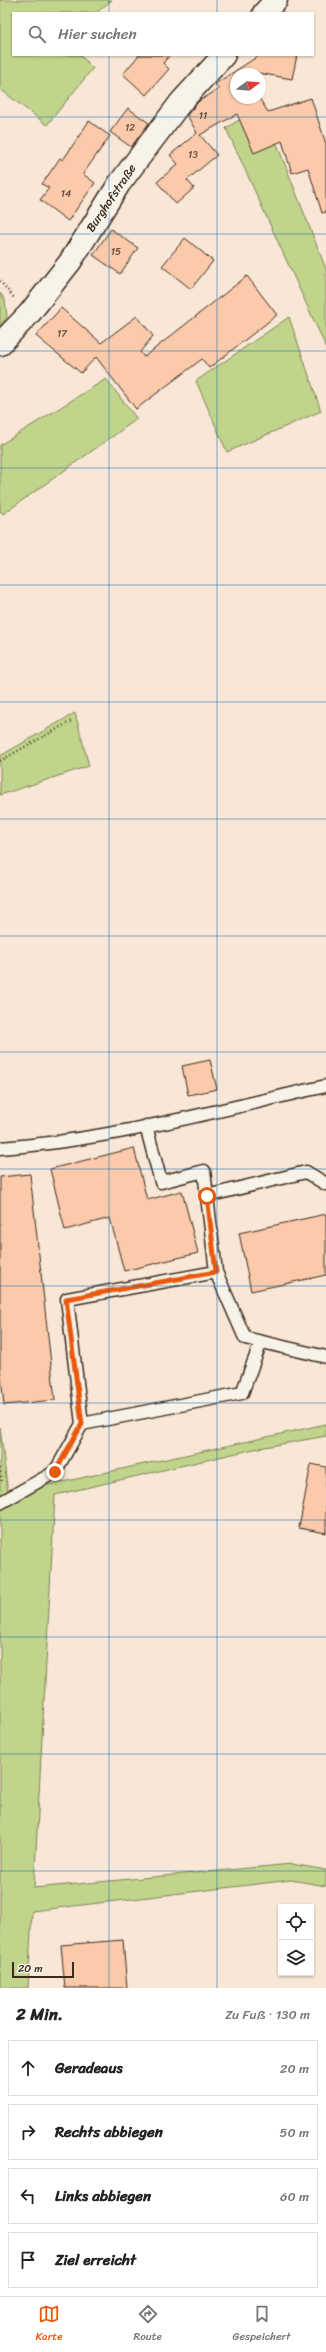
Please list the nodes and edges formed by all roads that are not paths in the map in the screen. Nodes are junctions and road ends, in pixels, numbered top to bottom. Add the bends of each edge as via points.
1 (276, 0) edge
2 (265, 12) edge
3 (223, 56) edge
4 (0, 344) edge
5 (326, 1086) edge
6 (146, 1126) junction
7 (0, 1148) edge
8 (326, 1184) edge
9 (207, 1196) junction
10 (216, 1272) junction
11 (261, 1342) junction
12 (326, 1357) edge
13 (82, 1424) junction
14 (0, 1503) edge

1 - 2 street
3 - 4 street, Burghofstraße via 181,102 118,184 70,262 29,314
5 - 6 lane
6 - 7 lane via 37,1145
6 - 9 lane via 161,1182 204,1172
8 - 9 lane via 306,1172
9 - 10 lane
10 - 11 lane via 245,1338
10 - 13 lane via 66,1299
11 - 12 lane
11 - 13 lane via 242,1393
13 - 14 lane via 55,1472

